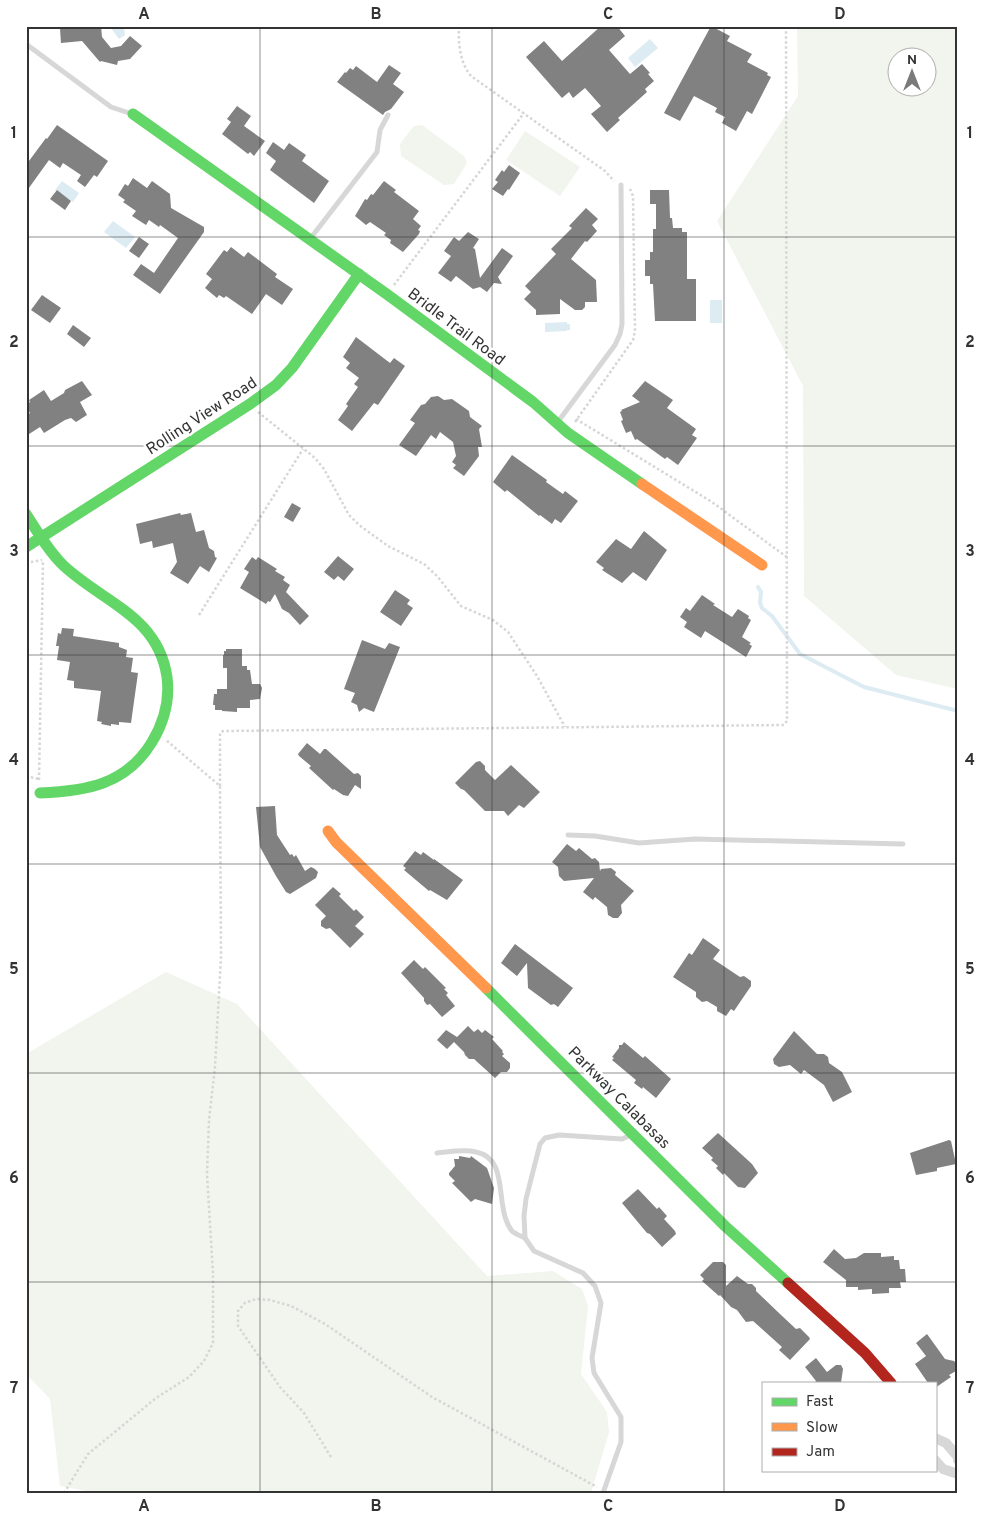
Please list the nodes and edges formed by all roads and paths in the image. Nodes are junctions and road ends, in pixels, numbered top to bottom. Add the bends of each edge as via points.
1 (459, 26) edge
2 (786, 26) edge
3 (26, 44) edge
4 (524, 113) junction
5 (133, 114) joint
6 (388, 115) dead end
7 (622, 185) junction
8 (310, 239) junction
9 (358, 274) junction
10 (388, 295) junction
11 (250, 404) junction
12 (576, 419) junction
13 (557, 423) junction
14 (568, 433) junction
15 (303, 448) junction
16 (26, 514) edge
17 (41, 537) junction
18 (26, 547) edge
19 (788, 558) junction
20 (43, 560) dead end
21 (762, 565) dead end
22 (199, 615) dead end
23 (565, 727) junction
24 (157, 733) junction
25 (26, 776) edge
26 (39, 779) junction
27 (220, 786) junction
28 (40, 794) joint
29 (328, 831) dead end
30 (568, 835) dead end
31 (902, 844) dead end
32 (634, 1134) junction
33 (437, 1153) dead end
34 (525, 1238) junction
35 (890, 1382) edge
36 (936, 1438) edge
37 (330, 1457) dead end
38 (958, 1460) edge
39 (936, 1461) edge
40 (958, 1474) edge
41 (603, 1491) edge
42 (64, 1493) edge

1 - 4 path via 465,69
2 - 19 path
3 - 5 lane via 111,107
4 - 7 path
4 - 10 path
5 - 8 street, Bridle Trail Road
6 - 8 lane via 380,130 377,152
7 - 12 path via 630,189 632,196 635,331 633,340
7 - 13 lane via 620,334
8 - 9 street, Bridle Trail Road
9 - 10 street, Bridle Trail Road
9 - 11 street, Rolling View Road via 292,368
10 - 13 street, Bridle Trail Road
11 - 15 path
11 - 17 street, Rolling View Road
12 - 14 path
12 - 19 path via 712,502
13 - 14 street, Bridle Trail Road
14 - 21 street, Bridle Trail Road
15 - 22 path
15 - 23 path via 324,469 349,515 359,525 388,546 424,564 461,606 493,620 508,632
16 - 17 street
17 - 18 street, Rolling View Road
17 - 24 street via 63,565 130,614 148,631 160,649 168,687 166,710
19 - 23 path via 787,721 784,724
20 - 26 path
23 - 27 path via 223,731 220,733
24 - 27 path
24 - 28 street via 144,755 107,783
25 - 26 path
26 - 28 path
27 - 42 path via 221,957 207,1174 213,1343 204,1361 189,1377 156,1398 88,1454
29 - 32 street, Parkway Calabasas
30 - 31 lane via 639,843 695,839
32 - 34 lane via 622,1139 559,1135 545,1138 540,1144 526,1199
32 - 35 street, Parkway Calabasas via 732,1232 865,1353
33 - 34 lane via 471,1151 488,1156 498,1174 505,1220 513,1232
34 - 41 lane via 534,1251 583,1273 595,1286 601,1303 592,1358 594,1373 621,1417 621,1442
36 - 38 street via 946,1443
37 - 41 path via 304,1413 280,1388 238,1326 238,1311 245,1303 256,1299 291,1306 325,1324 432,1397
39 - 40 street

